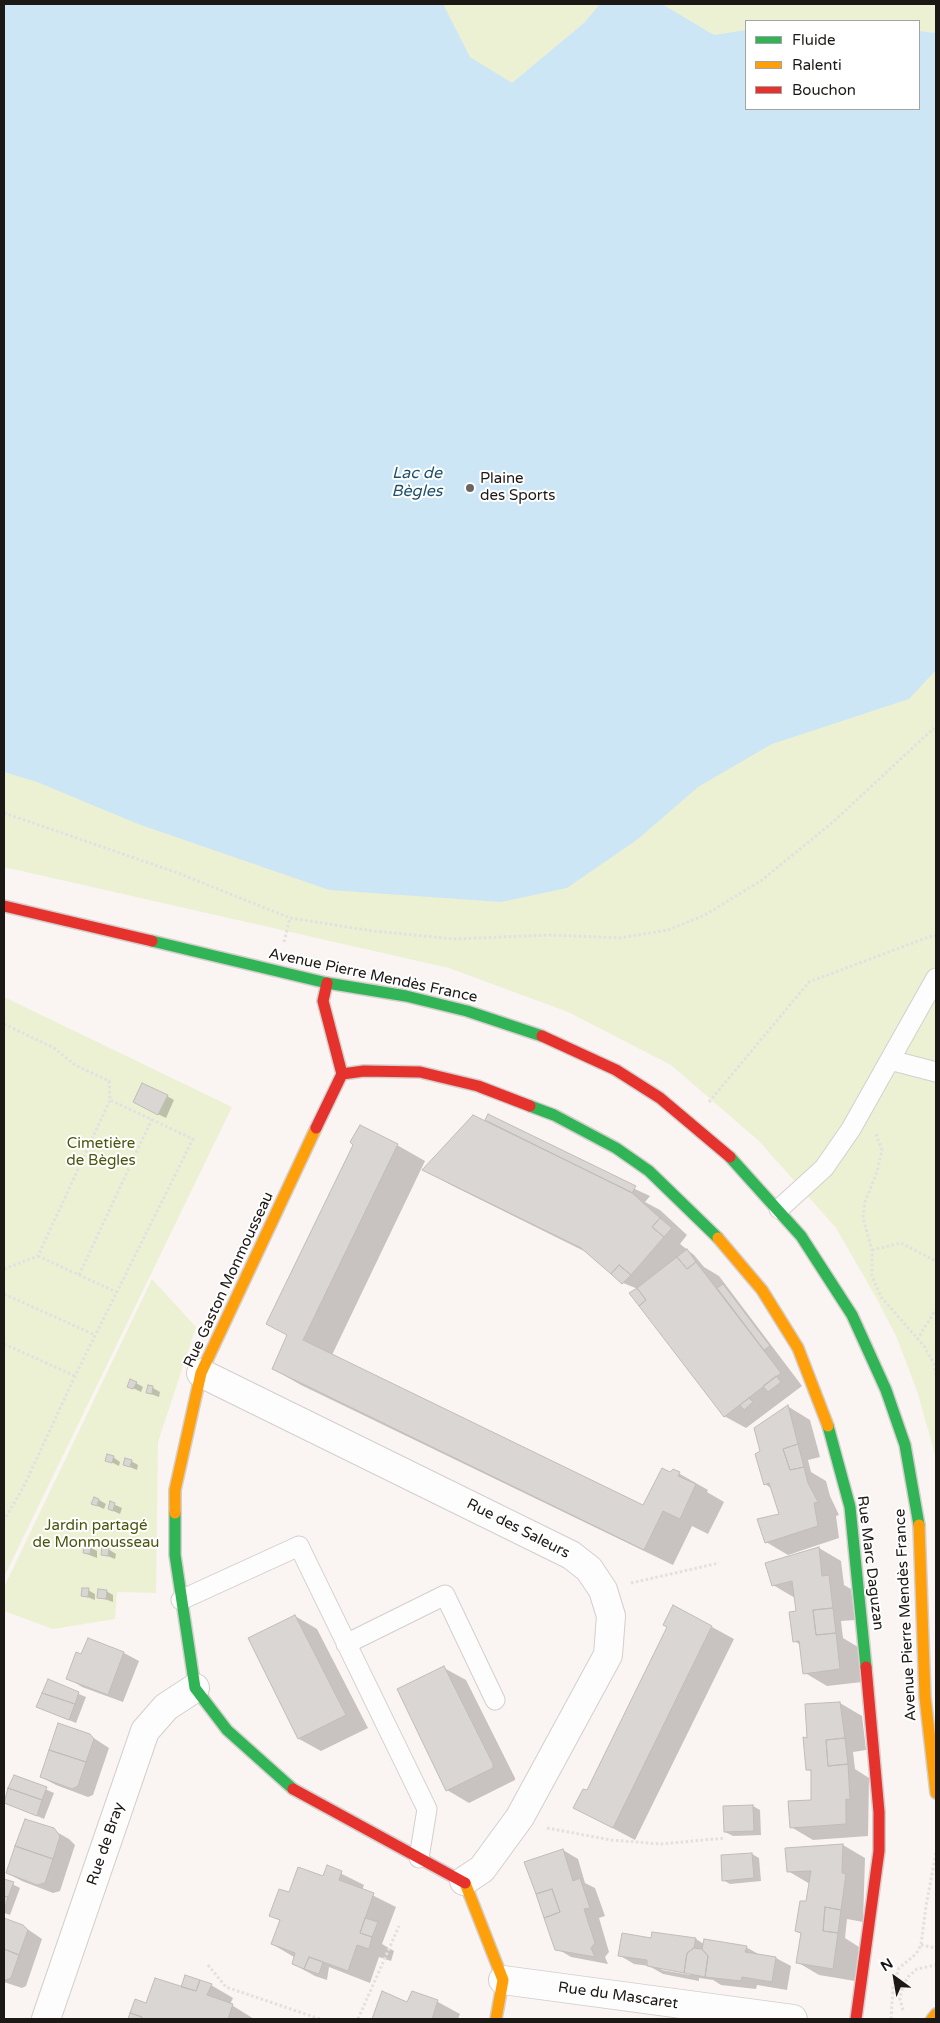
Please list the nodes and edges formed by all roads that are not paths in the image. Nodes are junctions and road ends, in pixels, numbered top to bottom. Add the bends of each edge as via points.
1 (4, 906) edge
2 (936, 978) edge
3 (327, 983) junction
4 (890, 1060) junction
5 (936, 1072) edge
6 (342, 1074) junction
7 (779, 1209) junction
8 (201, 1373) junction
9 (181, 1600) junction
10 (346, 1644) junction
11 (195, 1688) junction
12 (495, 1700) dead end
13 (936, 1794) edge
14 (419, 1858) junction
15 (464, 1881) junction
16 (503, 1980) junction
17 (936, 2014) edge
18 (46, 2019) edge
19 (496, 2019) edge
20 (793, 2019) edge
21 (856, 2019) edge
22 (932, 2019) edge

1 - 3 street, Avenue Pierre Mendès France
2 - 4 lane
3 - 6 street via 323,1001
3 - 7 street, Avenue Pierre Mendès France via 467,1010 569,1047 616,1070 691,1122 737,1162
4 - 5 lane
4 - 7 lane via 859,1116 824,1168
6 - 8 street, Rue Gaston Monmousseau
6 - 21 street, Rue Marc Daguzan via 420,1072 478,1086 554,1115 616,1148 649,1171 726,1246 762,1290 798,1348 831,1434 850,1507 879,1812 879,1852
7 - 13 street, Avenue Pierre Mendès France via 815,1254 852,1315 886,1390 905,1445 919,1528 925,1697
8 - 9 street, Rue Gaston Monmousseau via 175,1490 175,1555
8 - 15 street, Rue des Saleurs via 571,1555 589,1569 603,1590 611,1616 608,1654 520,1817 482,1870
9 - 10 lane via 298,1546
9 - 11 street, Rue Gaston Monmousseau
10 - 12 lane via 445,1595
10 - 14 lane via 426,1809
11 - 14 street, Rue Gaston Monmousseau via 226,1730 295,1791
11 - 18 street, Rue de Bray via 166,1707 145,1731
14 - 15 street, Rue Gaston Monmousseau
15 - 16 street
16 - 19 street
16 - 20 street, Rue du Mascaret
17 - 22 street

